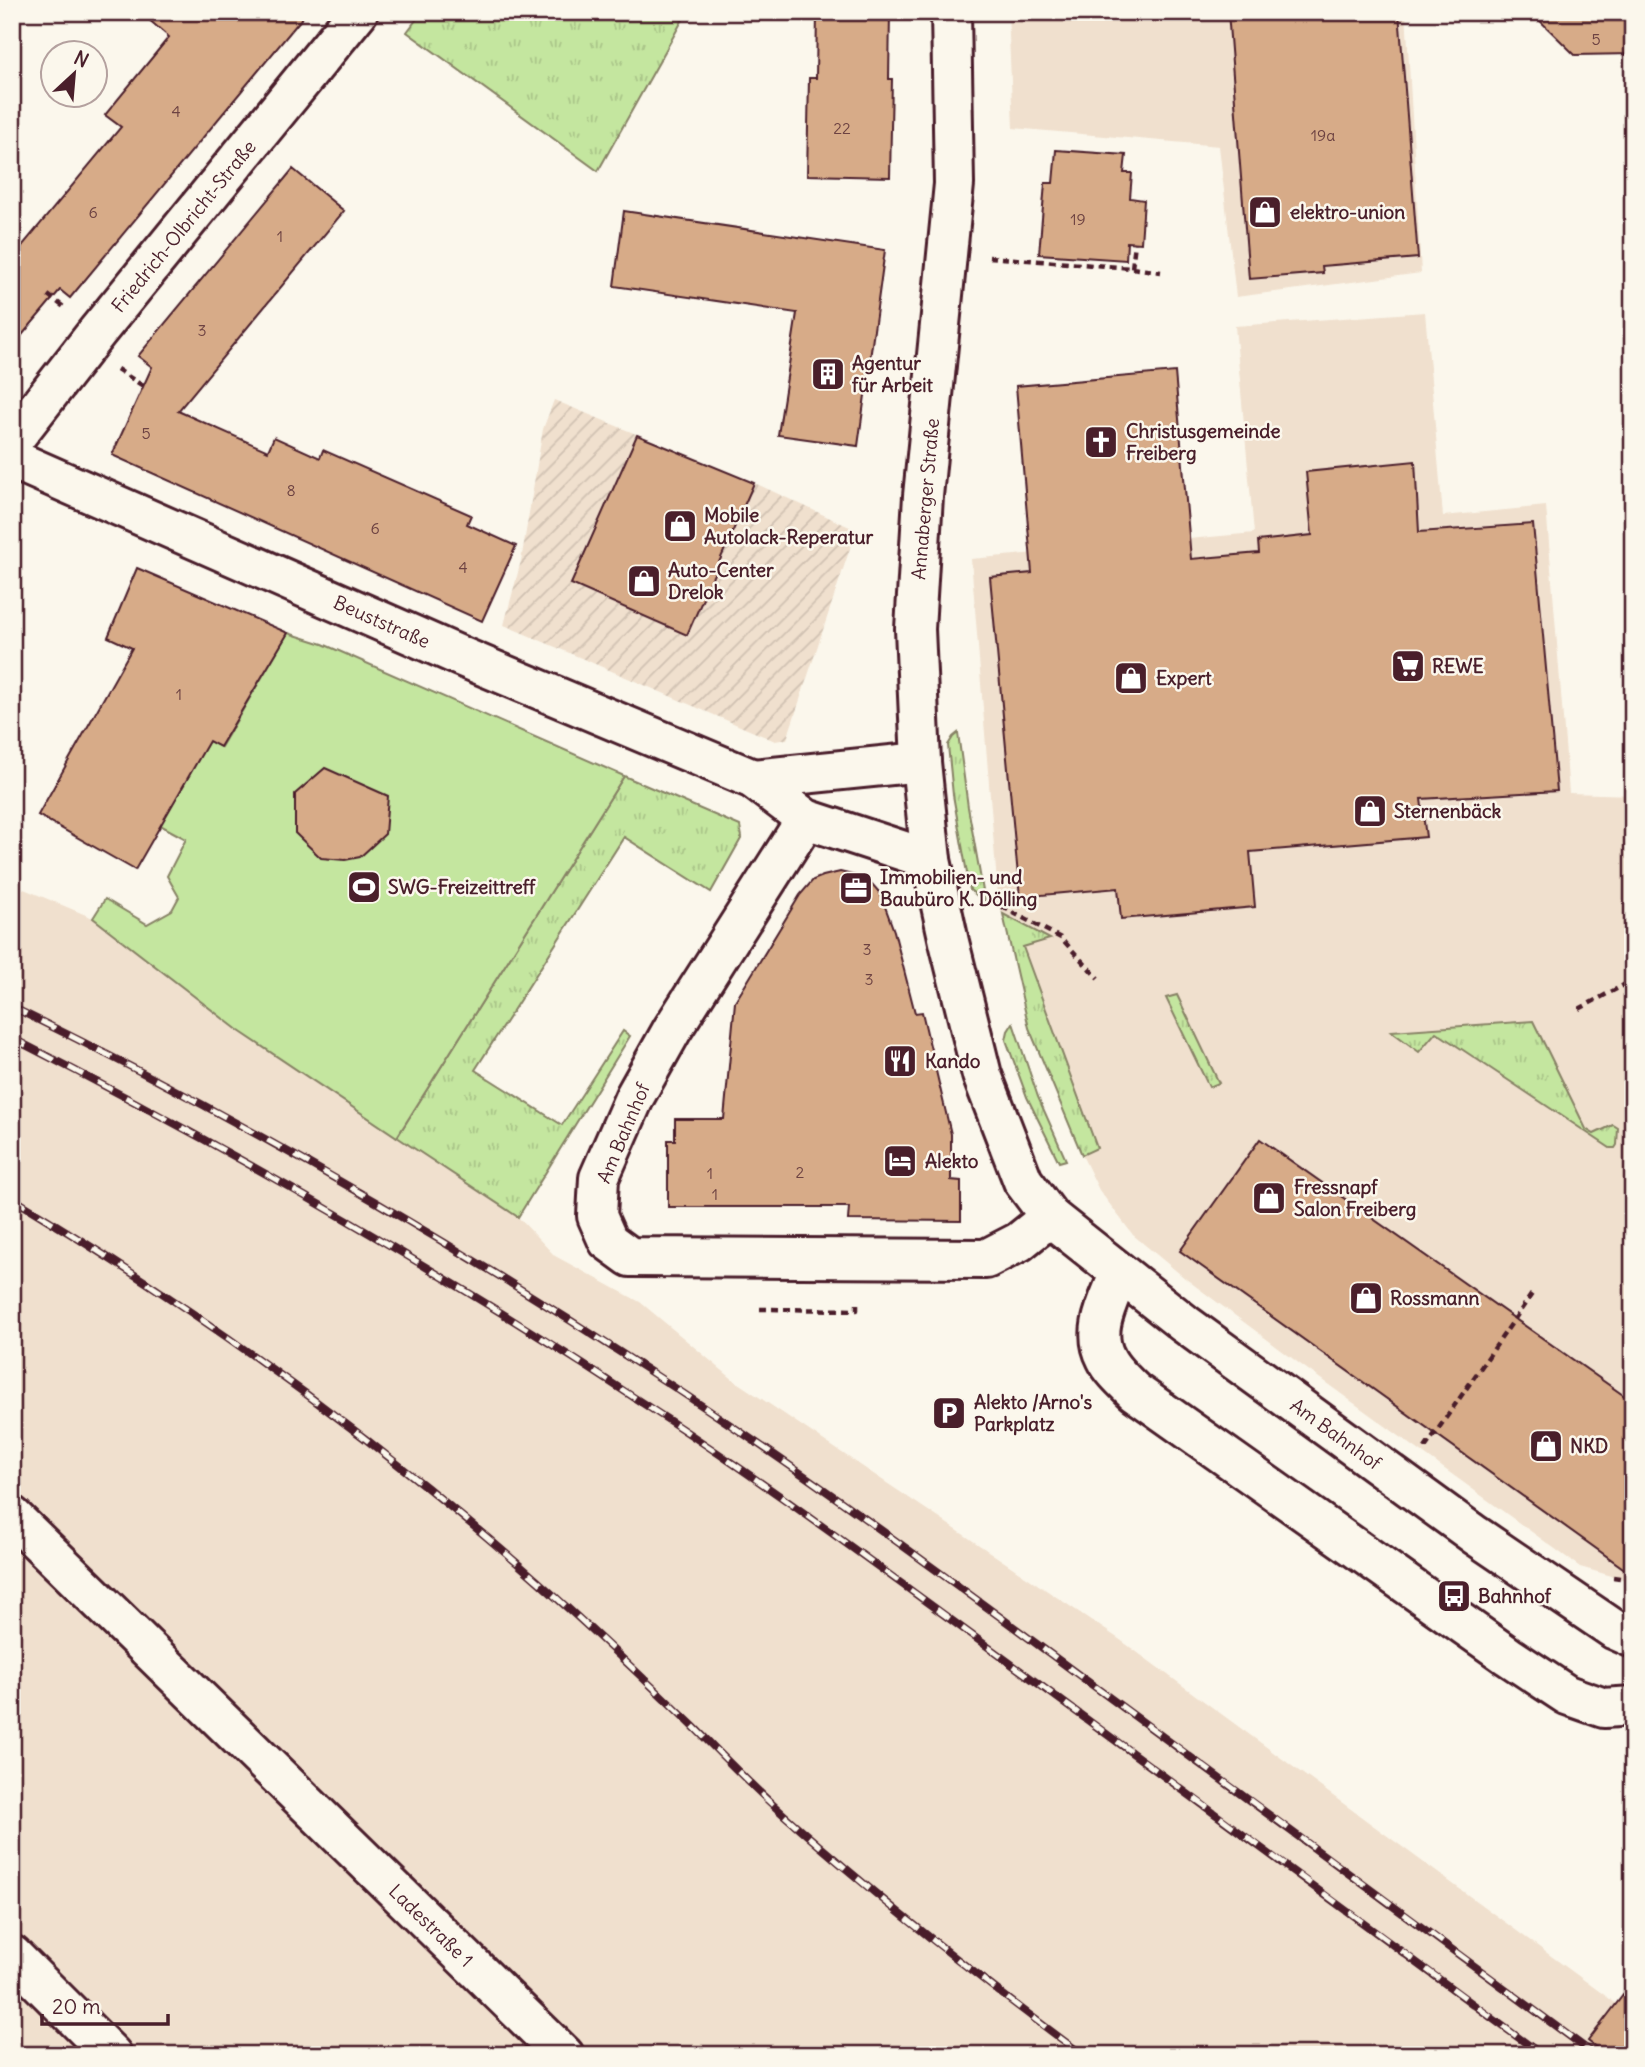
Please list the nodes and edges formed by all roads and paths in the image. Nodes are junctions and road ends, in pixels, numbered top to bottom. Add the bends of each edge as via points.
1 (358, 12) edge
2 (951, 12) edge
3 (1135, 243) dead end
4 (949, 254) junction
5 (1132, 268) junction
6 (1161, 272) dead end
7 (1633, 281) edge
8 (1626, 282) dead end
9 (12, 441) edge
10 (12, 459) edge
11 (921, 762) junction
12 (753, 779) junction
13 (806, 818) junction
14 (931, 860) junction
15 (991, 901) dead end
16 (1098, 978) dead end
17 (1633, 980) edge
18 (1579, 1009) dead end
19 (1050, 1217) junction
20 (1119, 1274) junction
21 (1534, 1292) dead end
22 (857, 1302) dead end
23 (760, 1308) dead end
24 (1401, 1481) junction
25 (12, 1516) edge
26 (1633, 1638) edge
27 (1633, 1706) edge
28 (12, 1955) edge
29 (112, 2055) edge
30 (564, 2055) edge

1 - 9 street, Friedrich-Olbricht-Straße
2 - 4 street, Annaberger Straße via 954,184
3 - 5 path
4 - 5 path
4 - 11 street, Annaberger Straße via 923,496 916,616
5 - 6 path
7 - 8 path
10 - 12 street, Beuststraße
11 - 12 street, Beuststraße
11 - 14 street, Annaberger Straße
12 - 13 street, Beuststraße
13 - 14 street, Beuststraße
13 - 19 street, Am Bahnhof via 635,1096 599,1178 597,1216 608,1241 630,1257 986,1259 1019,1242
14 - 19 street, Am Bahnhof via 982,1074 1023,1181
15 - 16 path via 1061,938
17 - 18 path
19 - 20 street, Am Bahnhof
20 - 24 street, Am Bahnhof
20 - 27 street via 1099,1327 1100,1344 1107,1361 1135,1392 1567,1695 1604,1708
21 - 24 path
22 - 23 path via 857,1310
24 - 26 street, Am Bahnhof via 1486,1543
25 - 30 street, Ladestraße 1
28 - 29 street

